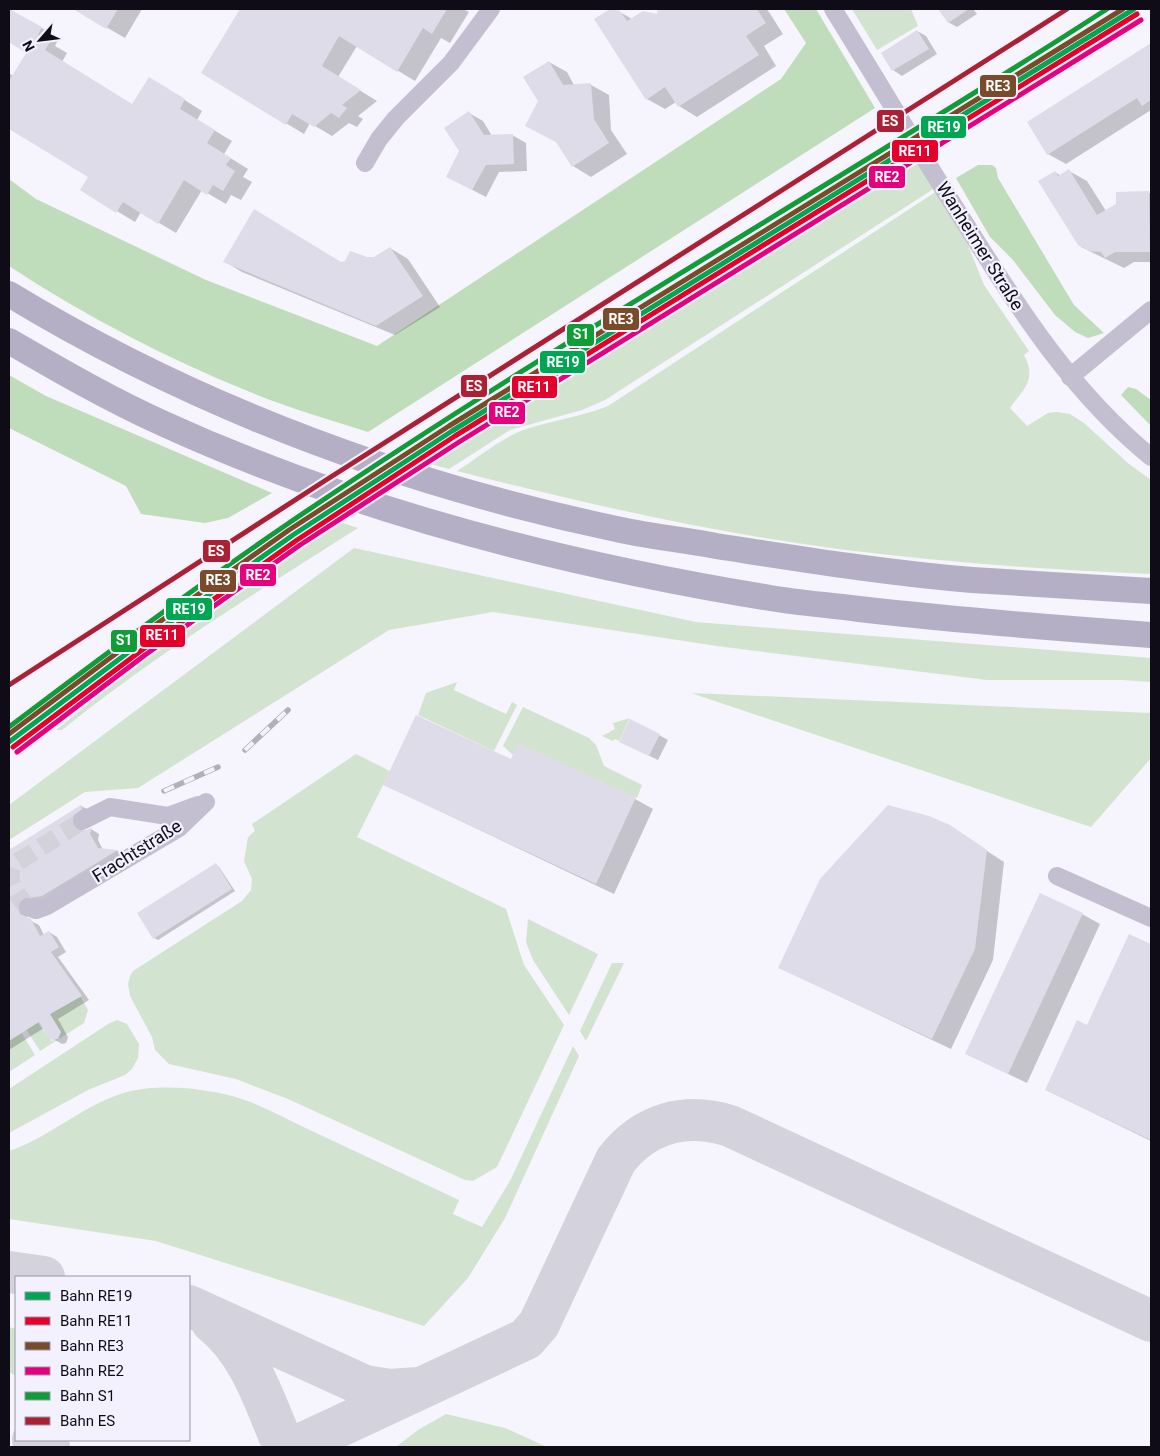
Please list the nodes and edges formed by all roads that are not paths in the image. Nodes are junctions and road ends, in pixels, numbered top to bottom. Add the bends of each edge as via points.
1 (491, 9) edge
2 (833, 9) edge
3 (365, 163) dead end
4 (9, 294) edge
5 (1151, 310) edge
6 (9, 341) edge
7 (1070, 377) junction
8 (1151, 457) edge
9 (1151, 591) edge
10 (1151, 635) edge
11 (82, 821) tunnel mouth
12 (1057, 876) dead end
13 (28, 907) dead end
14 (1151, 918) edge

1 - 3 street via 451,63 396,118
2 - 7 street, Wanheimer Straße via 1016,305
4 - 9 highway via 82,337 192,392 297,435 399,471 479,494 622,530 787,557 969,579
5 - 7 street
6 - 10 highway via 161,422 266,467 434,523 616,569 772,598 964,621
7 - 8 street, Wanheimer Straße via 1101,412
11 - 13 street, Frachtstraße via 110,807 168,816 206,802 179,828 48,906 36,910
12 - 14 street

